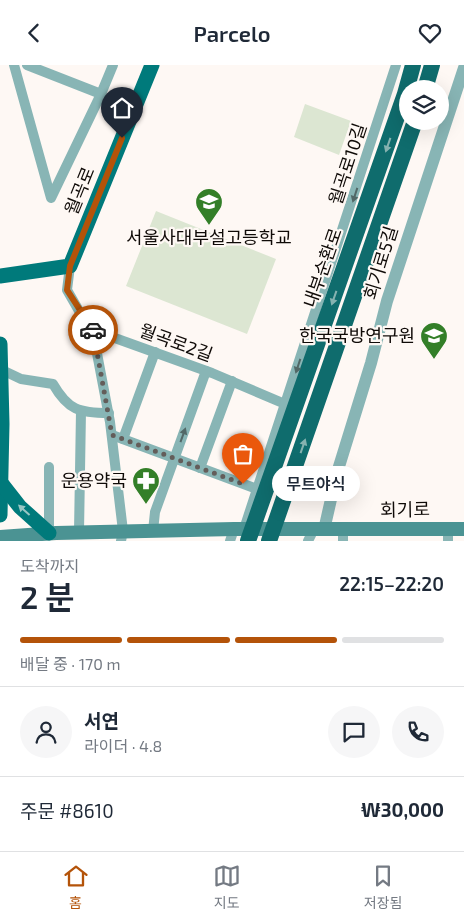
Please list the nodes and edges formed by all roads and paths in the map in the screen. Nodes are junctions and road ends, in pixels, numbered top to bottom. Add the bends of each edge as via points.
1 (14, 65) edge
2 (27, 65) edge
3 (103, 65) edge
4 (112, 65) edge
5 (152, 65) edge
6 (396, 65) edge
7 (413, 65) edge
8 (432, 65) edge
9 (464, 68) edge
10 (428, 80) edge
11 (106, 82) junction
12 (102, 94) junction
13 (412, 130) edge
14 (70, 266) junction
15 (0, 276) edge
16 (92, 327) junction
17 (0, 344) edge
18 (155, 352) junction
19 (1, 370) edge
20 (206, 371) junction
21 (232, 381) junction
22 (286, 403) junction
23 (81, 411) junction
24 (109, 413) junction
25 (112, 435) junction
26 (123, 439) junction
27 (174, 458) junction
28 (49, 467) dead end
29 (200, 468) junction
30 (2, 484) junction
31 (257, 489) junction
32 (0, 515) edge
33 (464, 529) edge
34 (153, 531) junction
35 (79, 532) junction
36 (239, 535) edge
37 (317, 535) edge
38 (343, 535) edge
39 (448, 535) edge
40 (54, 536) edge
41 (122, 536) edge
42 (0, 537) edge
43 (269, 541) edge

1 - 12 street via 51,198
2 - 12 street
3 - 11 street
4 - 11 street
5 - 14 main road, 월곡로
6 -> 22 street, 월곡로10길
7 -> 36 highway, 내부순환로, bridge via 405,94
8 - 10 highway
9 - 37 street, 회기로5길 via 387,301
11 - 12 street
43 -> 13 highway, bridge
14 - 15 main road
14 - 16 street, 월곡로2길 via 67,290 86,323
16 - 18 street, 월곡로2길
16 - 24 street
17 - 19 main road
18 - 20 street, 월곡로2길
18 - 26 street
19 - 23 street via 21,379 53,384 60,397
19 - 30 main road
20 - 21 street, 월곡로2길
27 -> 20 street
21 - 22 street, 월곡로2길
21 - 29 street
22 - 31 street, 월곡로10길
23 - 24 street
23 - 35 street
24 - 25 street
25 - 26 street
25 - 41 street
26 - 27 street
27 - 29 street
27 - 34 street via 154,514
28 - 40 street
29 - 31 street
30 - 32 main road
40 -> 30 main road via 20,507
31 - 36 street, 월곡로10길
33 - 39 main road, 회기로
34 - 36 main road, 회기로
34 - 41 main road, 회기로
35 - 40 main road, 회기로
35 - 41 main road, 회기로
36 - 37 main road, 회기로, bridge
37 - 38 main road, 회기로
38 - 39 main road, 회기로
40 - 42 main road, 회기로

